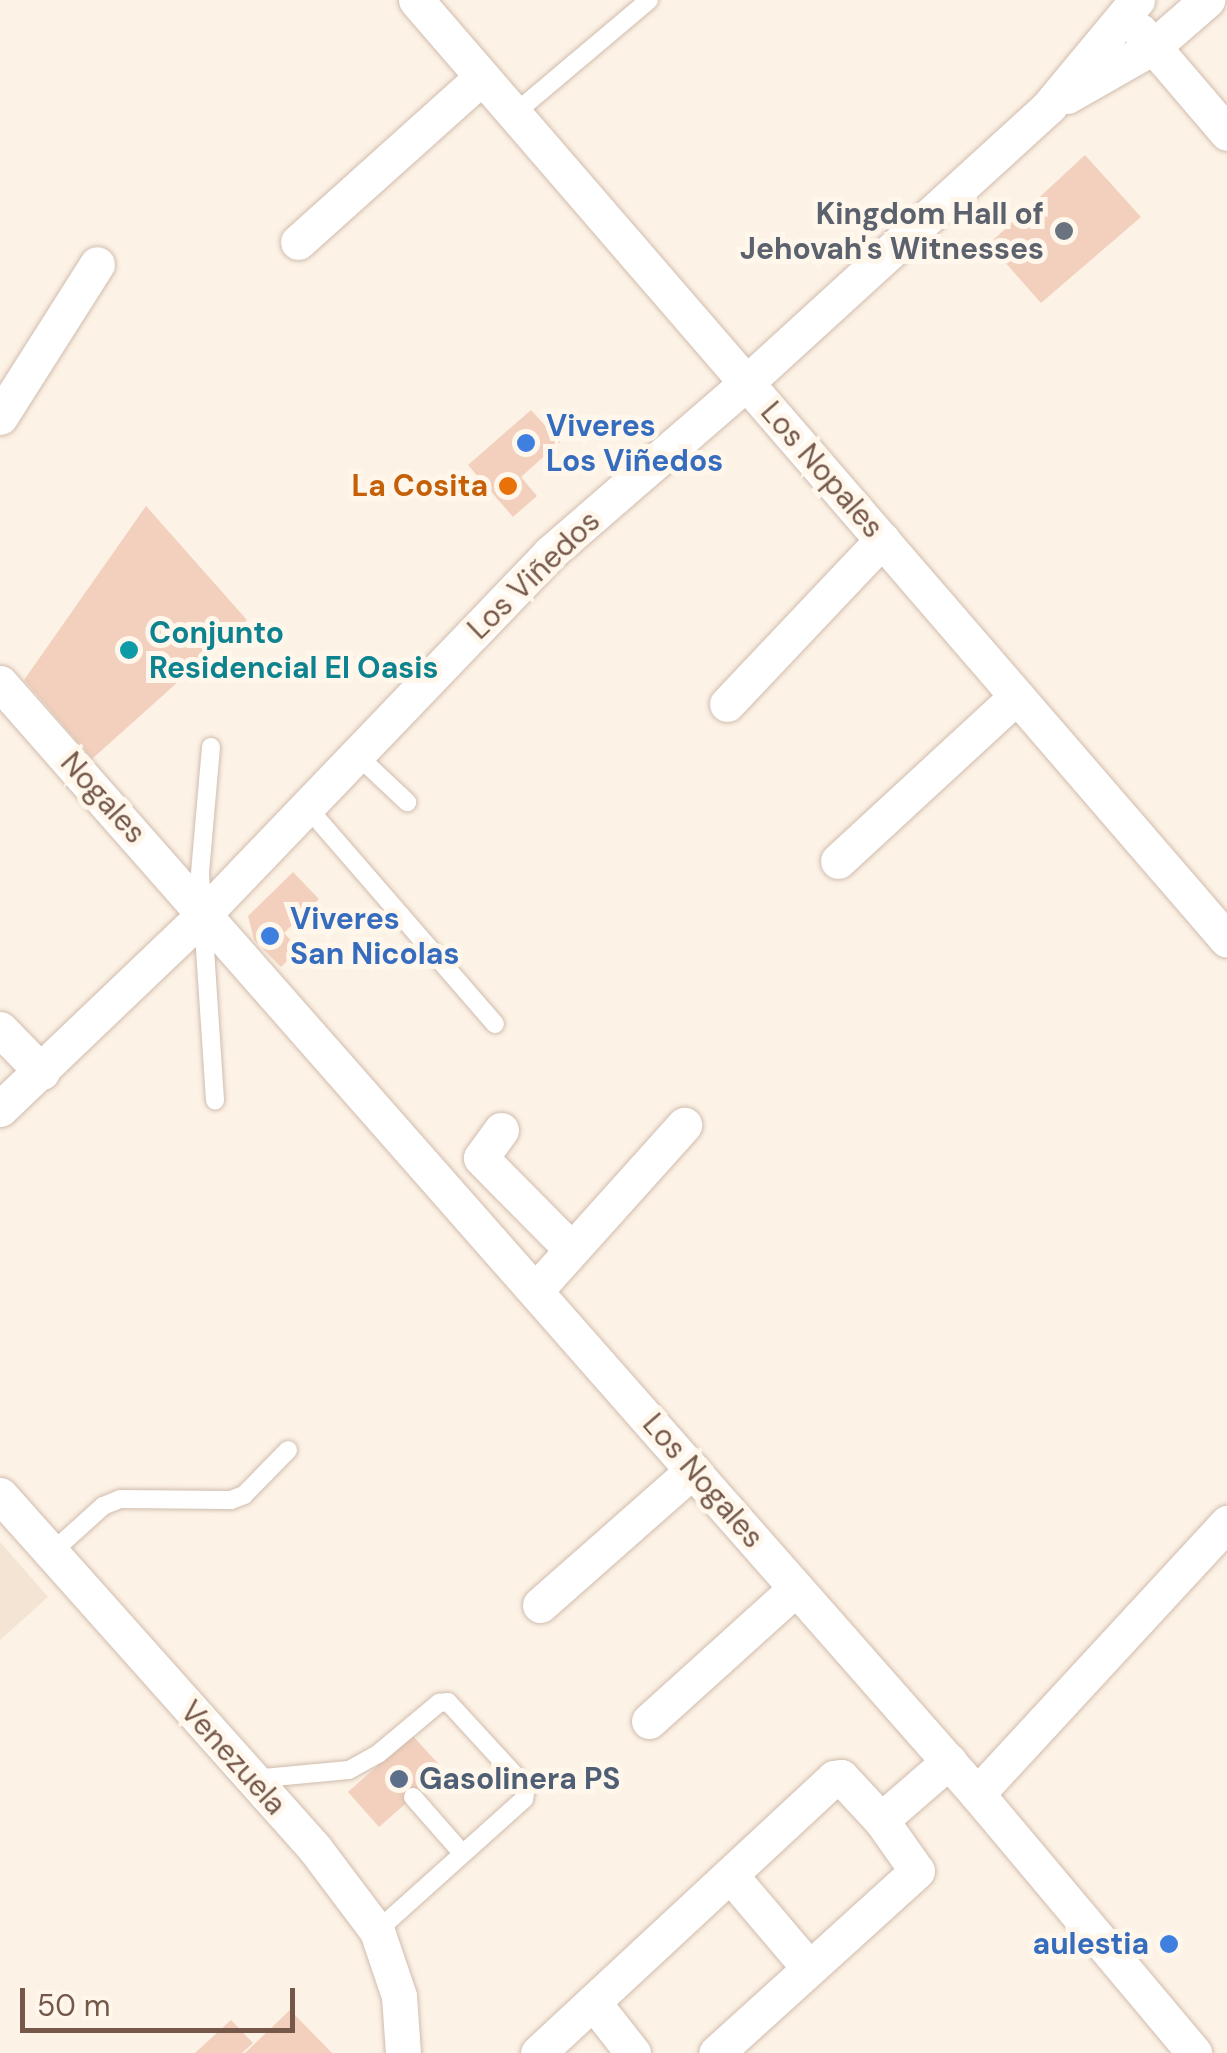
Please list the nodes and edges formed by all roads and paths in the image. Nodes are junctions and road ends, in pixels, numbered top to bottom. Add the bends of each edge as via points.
1 (416, 0) edge
2 (649, 0) edge
3 (1207, 0) edge
4 (1126, 4) edge
5 (1152, 46) junction
6 (482, 78) junction
7 (1049, 106) junction
8 (515, 113) junction
9 (1227, 133) edge
10 (298, 242) dead end
11 (97, 264) dead end
12 (746, 382) junction
13 (0, 417) edge
14 (882, 540) junction
15 (0, 683) edge
16 (1017, 696) junction
17 (727, 704) dead end
18 (211, 747) dead end
19 (357, 755) junction
20 (406, 802) dead end
21 (308, 806) junction
22 (838, 861) dead end
23 (206, 914) junction
24 (1227, 940) edge
25 (495, 1024) dead end
26 (0, 1029) edge
27 (42, 1072) junction
28 (215, 1101) dead end
29 (0, 1110) edge
30 (684, 1125) dead end
31 (501, 1130) dead end
32 (572, 1250) junction
33 (536, 1290) junction
34 (288, 1450) dead end
35 (693, 1470) junction
36 (0, 1495) edge
37 (1227, 1523) edge
38 (52, 1553) junction
39 (796, 1588) junction
40 (540, 1605) dead end
41 (649, 1720) dead end
42 (949, 1761) junction
43 (251, 1780) junction
44 (978, 1794) junction
45 (413, 1797) dead end
46 (881, 1820) junction
47 (462, 1854) junction
48 (731, 1876) junction
49 (377, 1931) junction
50 (809, 1968) junction
51 (594, 2002) junction
52 (403, 2053) edge
53 (538, 2053) edge
54 (633, 2053) edge
55 (716, 2053) edge
56 (1194, 2053) edge

1 - 6 street, Los Nopales
2 - 8 lane
3 - 5 street, Los Viñedos
4 - 5 street
4 - 7 street, Los Viñedos
5 - 7 street, Los Viñedos
5 - 9 street
6 - 8 street, Los Nopales
6 - 10 street
7 - 12 street, Los Viñedos
8 - 12 street, Los Nopales
11 - 13 street
12 - 14 street, Los Nopales
12 - 19 street, Los Viñedos via 550,553
14 - 16 street, Los Nopales
14 - 17 street
15 - 23 street, Nogales
16 - 22 street
16 - 24 street, Los Nopales
18 - 23 lane via 200,874
19 - 20 lane
19 - 21 street, Los Viñedos
21 - 23 street, Los Viñedos
21 - 25 lane
23 - 27 street, Los Viñedos
23 - 28 lane
23 - 33 street, Los Nogales
26 - 27 street
27 - 29 street, Los Viñedos
30 - 32 street
31 - 32 street via 481,1158
32 - 33 street
33 - 35 street, Los Nogales
34 - 38 lane via 244,1496 120,1499 102,1506
35 - 39 street, Los Nogales
35 - 40 street
36 - 38 street, Venezuela
37 - 44 street
38 - 43 street, Venezuela
39 - 41 street
39 - 42 street, Los Nogales
42 - 44 street, Los Nogales
42 - 46 street
43 - 47 lane via 348,1770 381,1757 448,1702 526,1787 524,1799
43 - 49 street, Venezuela via 316,1850
44 - 56 street, Los Nogales
45 - 47 lane
46 - 48 street via 845,1780 834,1778
46 - 50 street via 917,1871
47 - 49 lane
48 - 50 street
48 - 51 street
49 - 52 street, Venezuela via 399,1996
50 - 55 street
51 - 53 street
51 - 54 street

